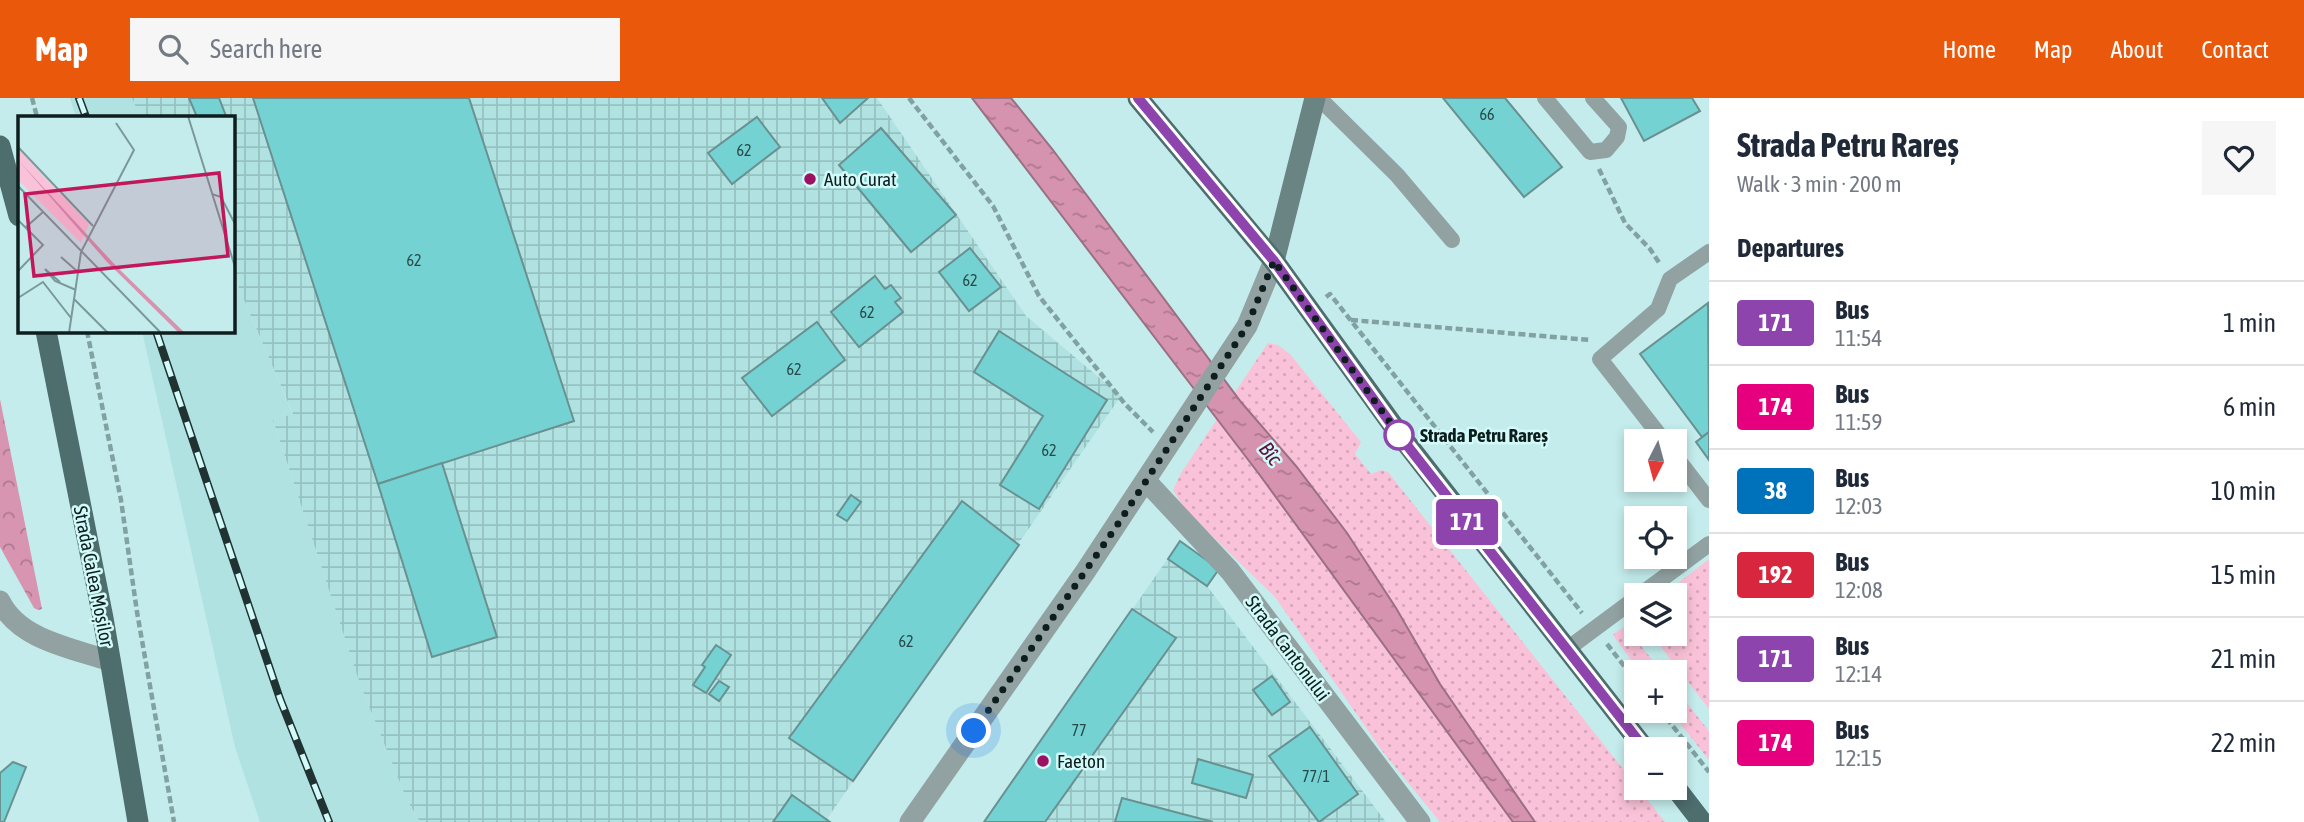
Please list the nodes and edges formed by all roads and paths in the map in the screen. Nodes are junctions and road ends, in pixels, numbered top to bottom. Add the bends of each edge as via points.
1 (32, 98) edge
2 (909, 98) edge
3 (1138, 98) edge
4 (1317, 98) edge
5 (1545, 98) edge
6 (1593, 98) edge
7 (37, 116) edge
8 (0, 146) edge
9 (1590, 152) junction
10 (18, 212) edge
11 (1452, 240) dead end
12 (1709, 252) edge
13 (1274, 261) junction
14 (1670, 279) junction
15 (1310, 311) junction
16 (1351, 320) junction
17 (46, 332) edge
18 (87, 332) edge
19 (1619, 343) junction
20 (1655, 429) edge
21 (1169, 447) junction
22 (1687, 472) edge
23 (1146, 481) junction
24 (1709, 500) edge
25 (1709, 544) edge
26 (1656, 583) edge
27 (0, 601) edge
28 (1624, 606) edge
29 (1595, 628) junction
30 (1566, 650) junction
31 (110, 661) junction
32 (1624, 665) edge
33 (1670, 723) edge
34 (1635, 737) edge
35 (1709, 772) edge
36 (1685, 800) edge
37 (138, 822) edge
38 (174, 822) edge
39 (910, 822) edge
40 (1420, 822) edge
41 (1702, 822) edge

1 - 7 path
2 - 21 path via 993,206 1039,296 1125,404
3 - 13 main road
4 - 11 lane via 1397,175
4 - 13 main road
5 - 9 lane
6 - 9 lane via 1619,127 1606,150
8 - 10 main road
9 - 14 path via 1625,223
12 - 14 lane
13 - 15 main road
13 - 21 street via 1247,326
14 - 19 lane via 1658,309
15 - 16 path via 1330,294
15 - 30 main road via 1399,435
16 - 19 path
16 - 29 path
17 - 31 main road, Strada Calea Moșilor
18 - 38 path via 121,500
19 - 20 lane via 1600,359
21 - 23 street
22 - 24 lane
23 - 39 street
23 - 40 street, Strada Cantonului via 1230,572
25 - 26 lane
27 - 31 street via 22,629
28 - 29 lane
29 - 30 lane
29 - 32 path
30 - 34 main road
31 - 37 main road, Strada Calea Moșilor
33 - 35 path
36 - 41 main road

